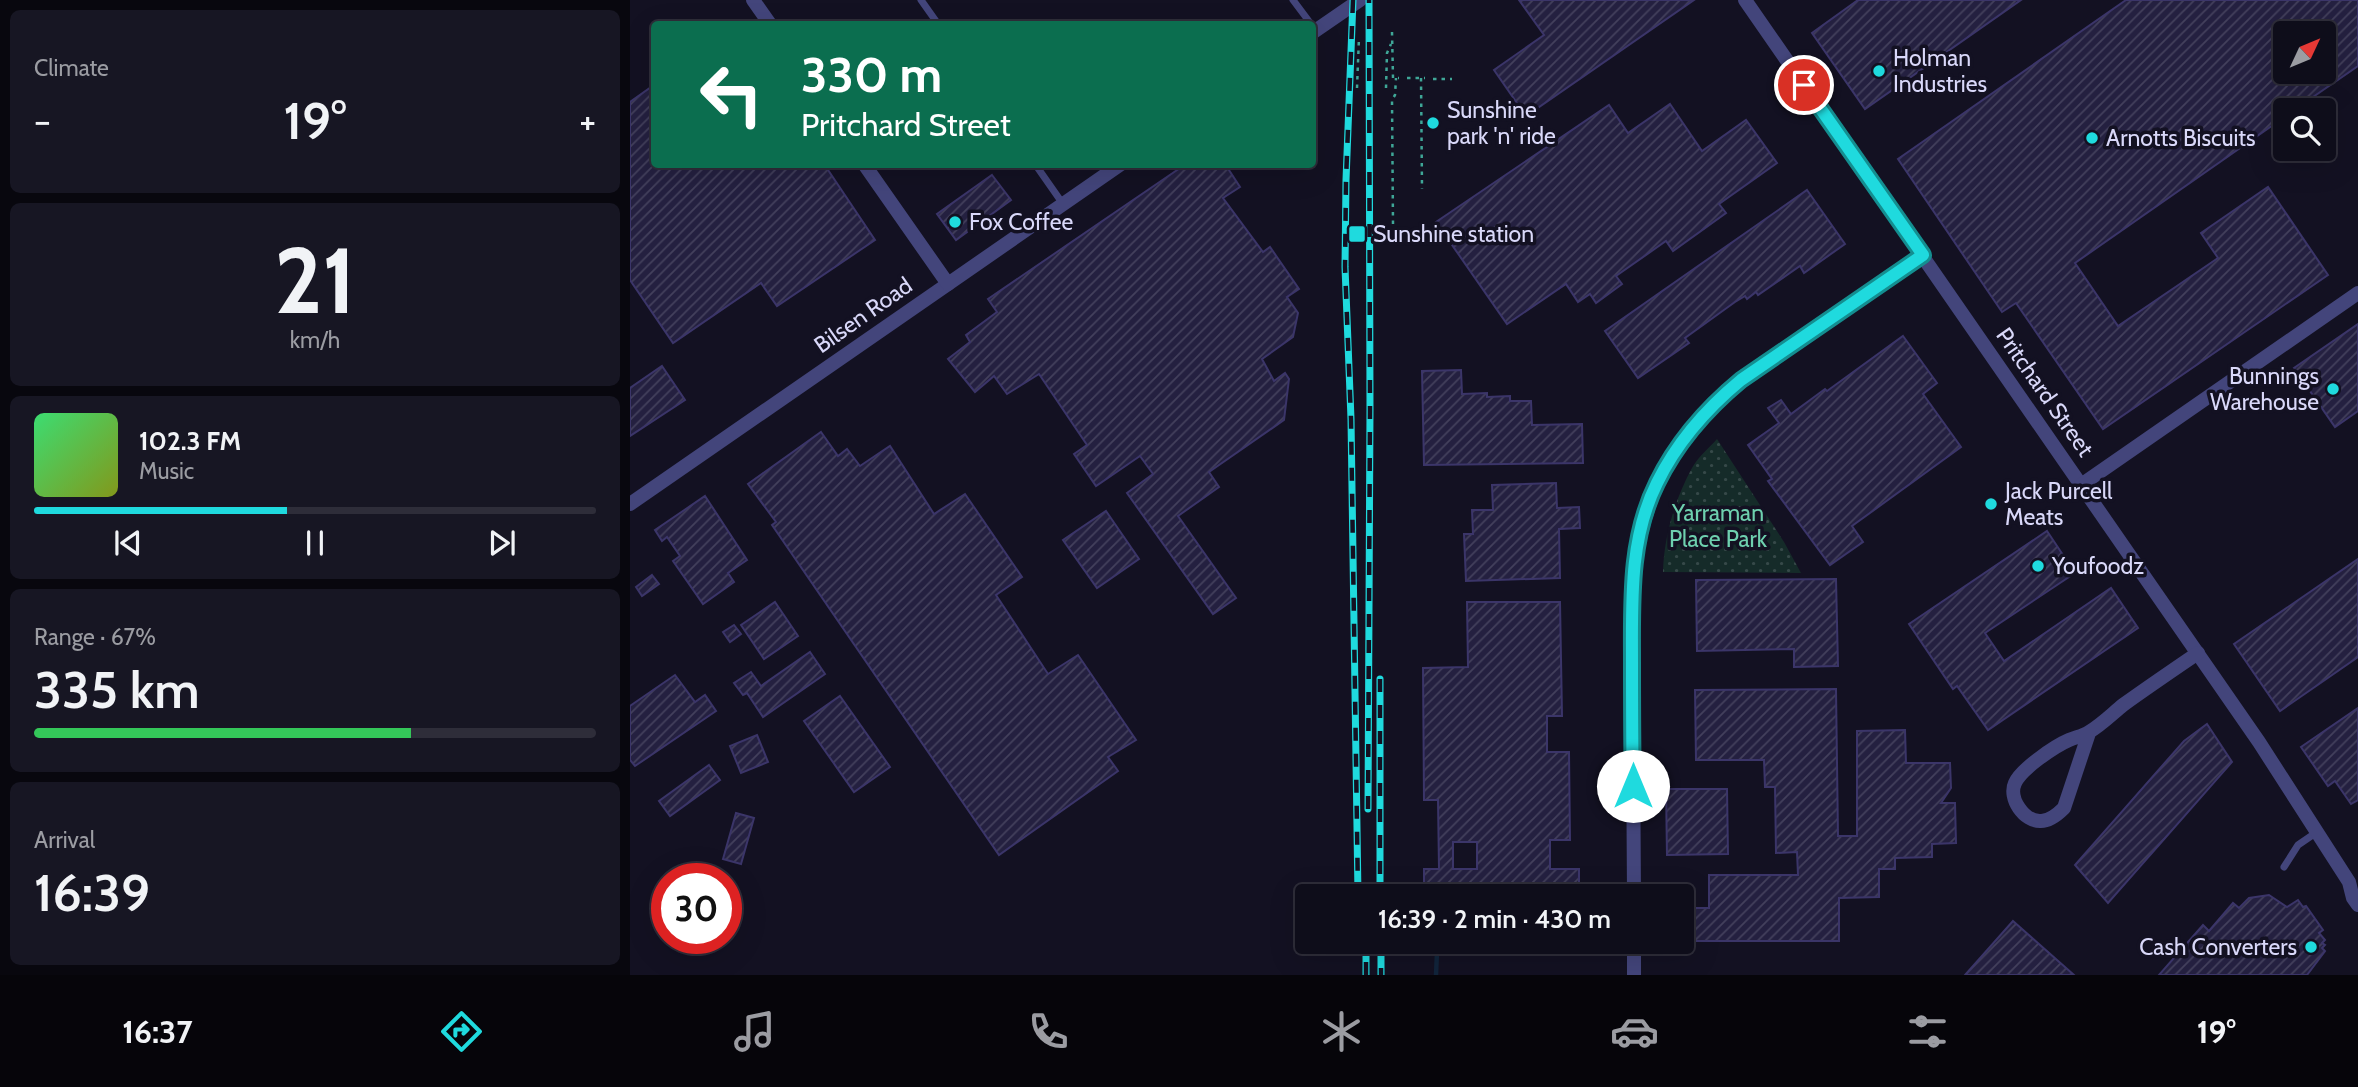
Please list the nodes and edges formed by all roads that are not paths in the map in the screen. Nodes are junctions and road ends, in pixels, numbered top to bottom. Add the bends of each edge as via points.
1 (753, 0) edge
2 (921, 0) edge
3 (1293, 0) edge
4 (1360, 0) edge
5 (1745, 0) edge
6 (768, 21) edge
7 (936, 21) edge
8 (1307, 21) edge
9 (1316, 27) edge
10 (867, 168) edge
11 (1038, 168) edge
12 (1115, 168) edge
13 (1063, 205) junction
14 (1923, 255) junction
15 (948, 284) junction
16 (2358, 293) edge
17 (2081, 485) junction
18 (630, 504) edge
19 (2198, 653) junction
20 (2089, 733) junction
21 (2317, 832) junction
22 (2284, 867) dead end
23 (1634, 884) edge
24 (2353, 884) edge
25 (2358, 905) edge
26 (1634, 954) edge
27 (1634, 975) edge

1 - 6 street
2 - 7 lane
3 - 8 lane
4 - 9 street
5 - 14 street, Pritchard Street
10 - 15 street
11 - 13 lane
12 - 13 street, Bilsen Road
13 - 15 street, Bilsen Road
14 - 17 street, Pritchard Street
14 - 23 street via 1721,397 1687,433 1656,485 1639,538 1632,583
15 - 18 street, Bilsen Road
16 - 17 street
17 - 19 street, Pritchard Street
19 - 20 street
19 - 21 street, Pritchard Street
20 - 20 street via 2064,808 2041,821 2024,814 2013,792 2020,776 2068,740
21 - 22 lane via 2298,845
21 - 24 street, Pritchard Street
24 - 25 street, Pritchard Street
26 - 27 street

